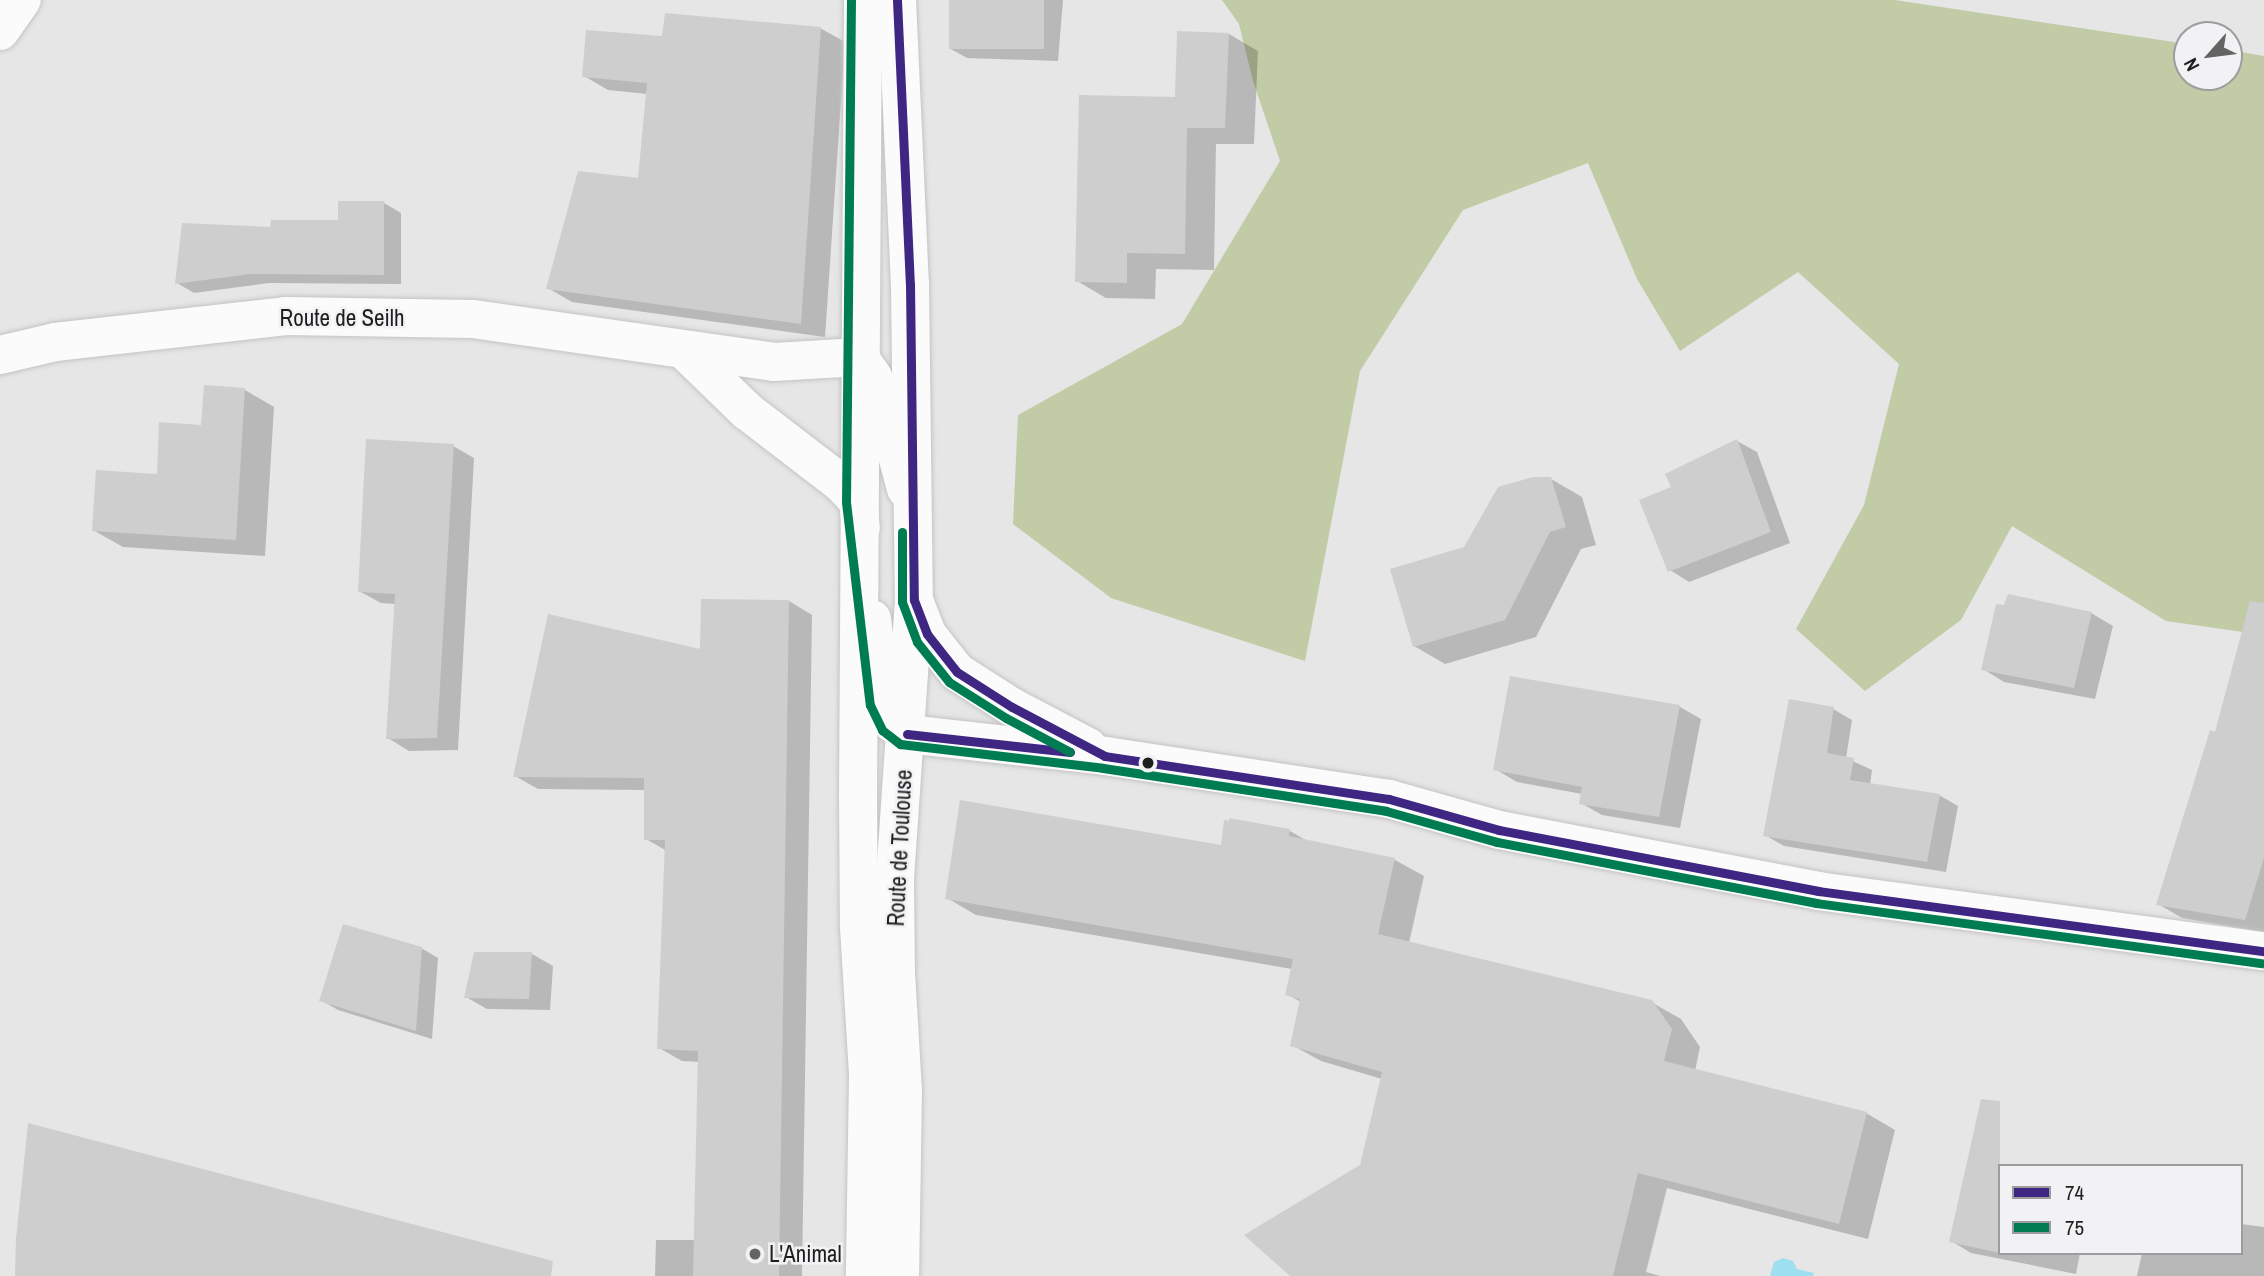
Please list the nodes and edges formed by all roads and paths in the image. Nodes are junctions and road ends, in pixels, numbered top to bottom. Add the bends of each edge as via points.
1 (22, 0) edge
2 (863, 0) edge
3 (897, 0) edge
4 (0, 31) edge
5 (684, 351) junction
6 (0, 355) edge
7 (859, 357) junction
8 (858, 502) junction
9 (914, 519) junction
10 (914, 600) junction
11 (906, 734) junction
12 (1105, 756) junction
13 (2264, 951) edge
14 (865, 1276) edge
15 (900, 1276) edge

1 - 4 street
2 - 7 street, Route de Toulouse
3 - 9 street, Route de Toulouse via 910,284
5 - 6 street, Route de Seilh via 473,319 286,316 55,342
5 - 7 street, Route de Seilh via 774,362
5 - 8 street via 747,411 841,483
7 - 8 street, Route de Toulouse
7 - 9 street via 883,403
8 - 11 street via 882,703 892,723
8 - 14 street, Route de Toulouse via 859,927 868,1076
9 - 10 street, Route de Toulouse
10 - 11 street, Route de Toulouse
10 - 12 street via 927,634 957,671 1012,707
11 - 12 street
11 - 15 street, Route de Toulouse via 895,881 903,1090
12 - 13 street via 1390,799 1499,830 1818,891

